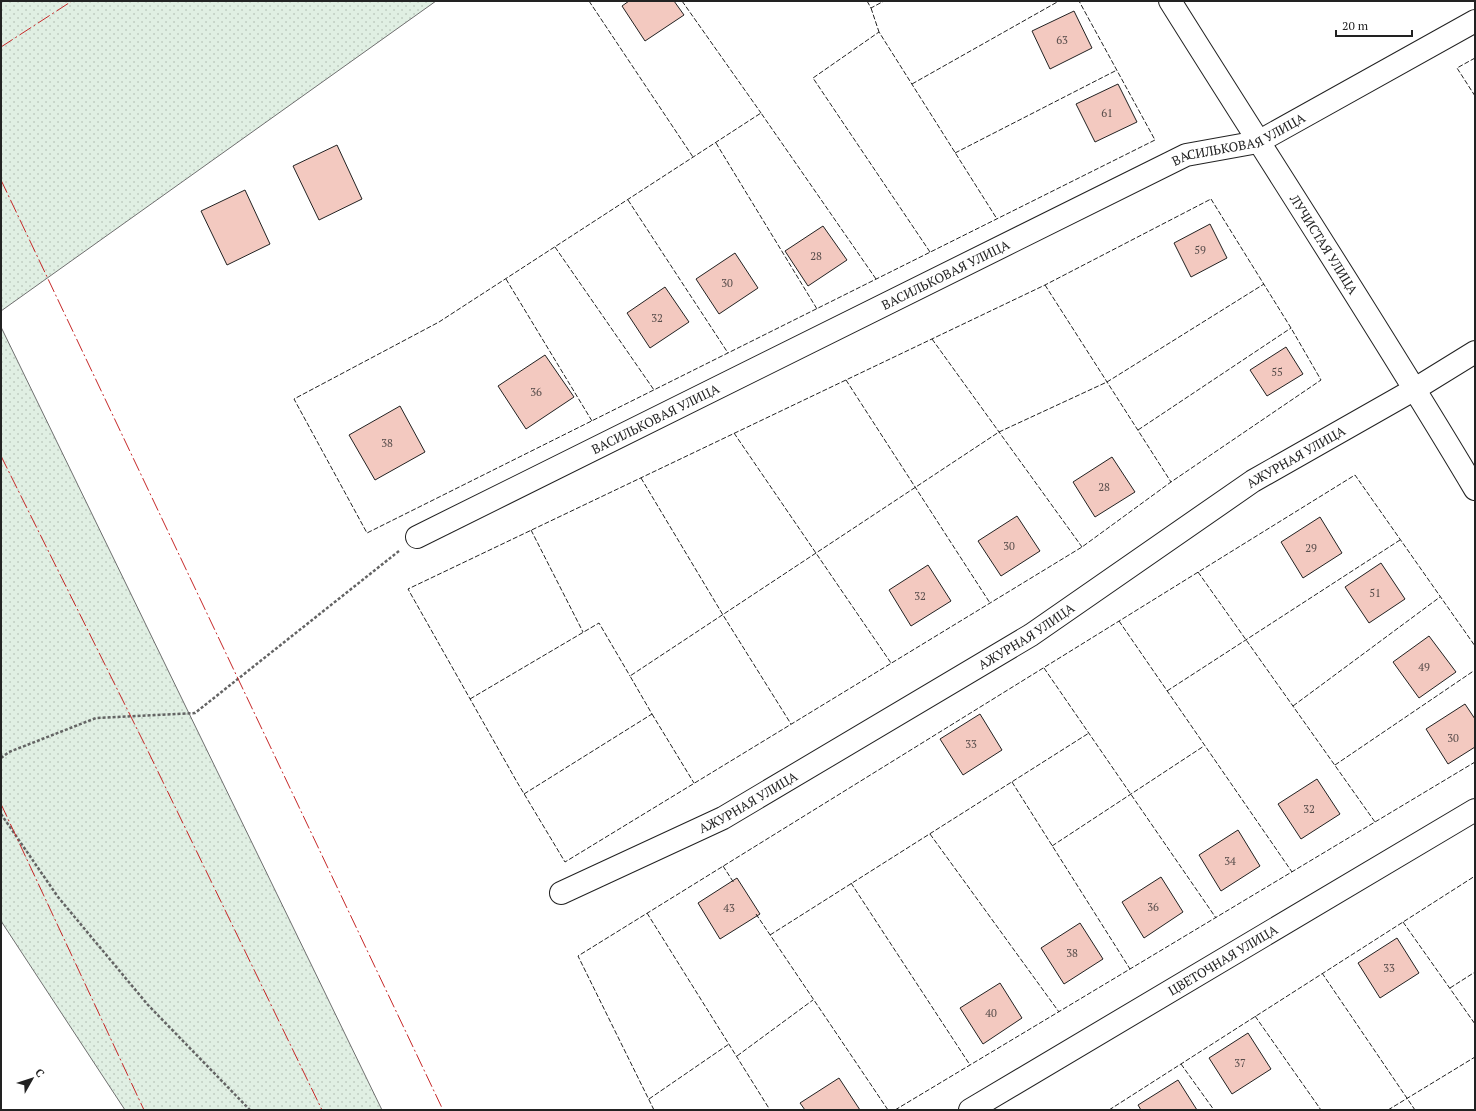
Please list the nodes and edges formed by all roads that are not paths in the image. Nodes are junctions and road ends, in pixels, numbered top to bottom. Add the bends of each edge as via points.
1 (1170, 1) edge
2 (1475, 21) edge
3 (1258, 142) junction
4 (1475, 352) edge
5 (1416, 389) junction
6 (1475, 489) edge
7 (417, 537) road end
8 (1475, 810) edge
9 (561, 893) dead end
10 (970, 1110) edge

1 - 3 street, ЛУЧИСТАЯ УЛИЦА
2 - 3 street, ВАСИЛЬКОВАЯ УЛИЦА
3 - 5 street, ЛУЧИСТАЯ УЛИЦА
3 - 7 street, ВАСИЛЬКОВАЯ УЛИЦА via 1186,155
4 - 5 street, АЖУРНАЯ УЛИЦА
5 - 6 street, ЛУЧИСТАЯ УЛИЦА
5 - 9 street, АЖУРНАЯ УЛИЦА via 1253,481 1031,635 723,818
8 - 10 street, ЦВЕТОЧНАЯ УЛИЦА

